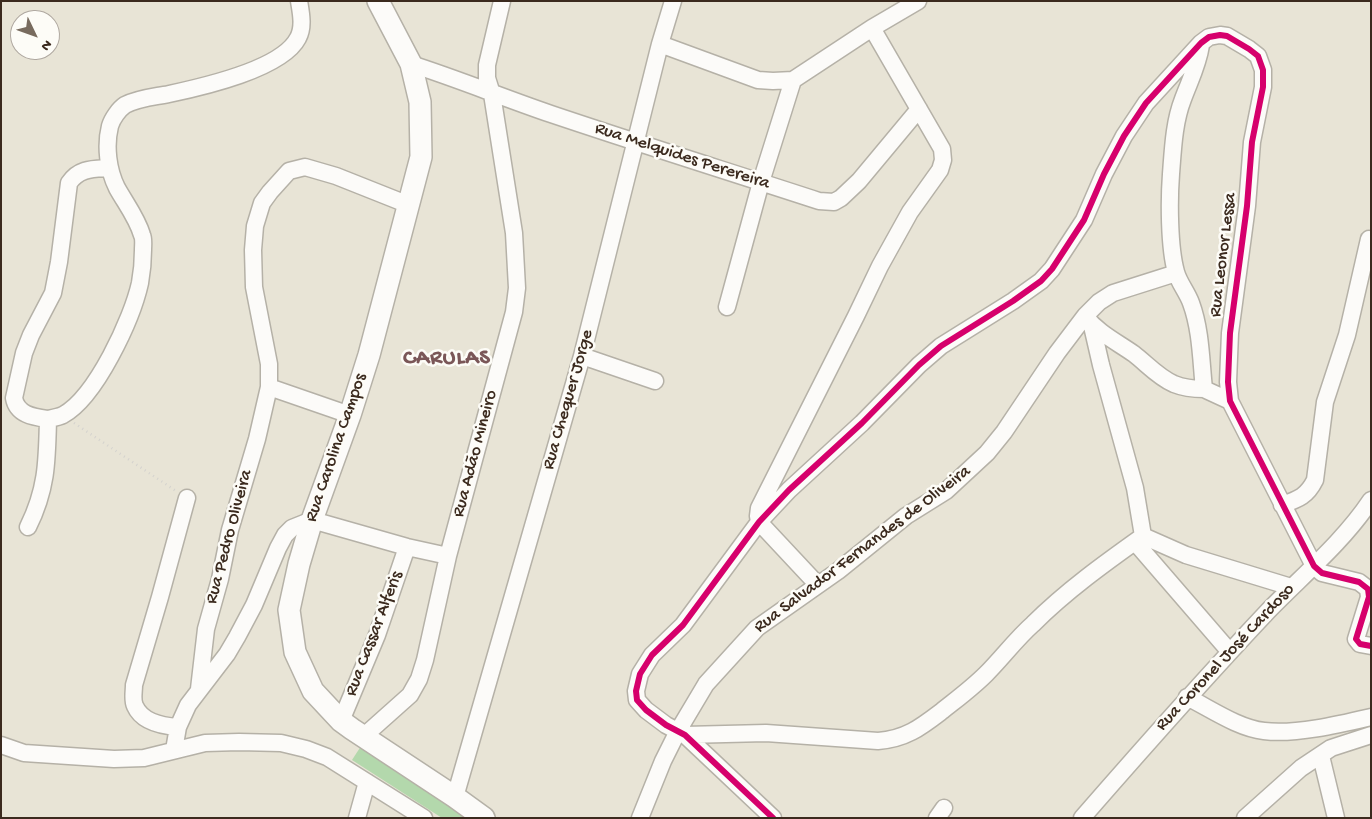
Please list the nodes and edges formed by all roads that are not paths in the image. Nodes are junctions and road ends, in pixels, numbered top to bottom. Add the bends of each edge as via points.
1 (298, 1) edge
2 (378, 1) edge
3 (502, 1) edge
4 (673, 1) edge
5 (918, 1) edge
6 (872, 28) junction
7 (1201, 43) junction
8 (660, 44) junction
9 (411, 64) junction
10 (793, 80) junction
11 (492, 94) junction
12 (919, 109) junction
13 (636, 143) junction
14 (109, 168) junction
15 (761, 182) junction
16 (409, 205) junction
17 (1369, 239) dead end
18 (1176, 274) junction
19 (727, 307) dead end
20 (1089, 321) junction
21 (582, 356) junction
22 (655, 381) dead end
23 (269, 387) junction
24 (1204, 390) junction
25 (1230, 401) junction
26 (350, 416) junction
27 (56, 417) junction
28 (187, 498) road end
29 (1371, 500) edge
30 (1282, 505) junction
31 (312, 520) junction
32 (759, 522) junction
33 (28, 527) dead end
34 (1139, 539) junction
35 (407, 547) junction
36 (448, 556) junction
37 (1314, 566) junction
38 (817, 584) junction
39 (1291, 587) junction
40 (1371, 646) edge
41 (1230, 652) junction
42 (199, 690) junction
43 (1187, 697) junction
44 (1371, 717) edge
45 (341, 721) junction
46 (178, 727) junction
47 (682, 733) junction
48 (1371, 735) edge
49 (364, 736) junction
50 (1, 745) edge
51 (174, 750) junction
52 (1320, 756) junction
53 (367, 782) junction
54 (455, 797) junction
55 (357, 818) edge
56 (424, 818) edge
57 (484, 818) edge
58 (640, 818) edge
59 (773, 818) edge
60 (1082, 818) edge
61 (1245, 818) edge
62 (1336, 818) edge

1 - 14 street via 302,21 298,38 285,53 243,74 123,106 111,122
2 - 9 main road, Rua Carolina Campos
3 - 11 street, Rua Adão Mineiro via 487,65
4 - 8 street, Rua Chequer Jorge
5 - 6 street
6 - 10 street
6 - 12 street
7 - 18 street via 1199,59 1183,99 1174,135 1171,232
7 - 25 street, Rua Leonor Lessa via 1209,37 1227,36 1258,56 1263,70 1230,332
7 - 32 street via 1146,103 1124,136 1084,220 1047,275 1013,301 941,346
8 - 10 street via 758,80
8 - 13 street, Rua Chequer Jorge
9 - 11 street, Rua Melquides Perereira
9 - 16 main road, Rua Carolina Campos via 420,102 421,157
10 - 15 street
11 - 13 street, Rua Melquides Perereira
11 - 36 street, Rua Adão Mineiro via 514,233 518,288
12 - 15 street, Rua Melquides Perereira via 859,181 834,202 819,201
12 - 32 street via 942,149 944,160 880,266 770,484 759,508
13 - 15 street, Rua Melquides Perereira
13 - 21 street, Rua Chequer Jorge
14 - 27 street via 143,236 140,284 125,328 93,384 76,405
14 - 27 street via 79,172 69,183 53,293 31,335 14,398 15,403 30,416
15 - 19 street
16 - 23 street, Rua Pedro Oliveira via 305,167 289,171 270,192 262,203 255,226 253,250 254,287 269,364
16 - 26 main road, Rua Carolina Campos
17 - 30 street via 1347,335 1325,402 1315,480 1303,496
18 - 20 street, Rua Salvador Fernandes de Oliveira via 1113,293 1099,302
18 - 24 street via 1191,302
20 - 24 street via 1160,376 1174,384
20 - 34 street via 1135,488
20 - 38 street, Rua Salvador Fernandes de Oliveira via 1058,354 987,453 946,491 906,516
21 - 22 street
21 - 54 street, Rua Chequer Jorge
23 - 26 street
23 - 42 street, Rua Pedro Oliveira via 206,629
24 - 25 street
25 - 30 street
26 - 31 main road, Rua Carolina Campos
27 - 33 street via 38,508
28 - 46 street via 134,685 133,699 135,707 154,723
29 - 37 street, Rua Coronel José Cardoso via 1357,521
30 - 37 street
31 - 35 street
31 - 42 street via 292,528 285,535 237,637
31 - 45 main road, Rua Carolina Campos via 297,573 290,618 295,652 313,691
32 - 38 street
32 - 47 street via 683,624 652,655 640,674 637,700 654,716
34 - 39 street
34 - 41 street
34 - 47 street via 1038,619 968,691 922,726 895,740
35 - 36 street
35 - 45 street, Rua Cassar Alferis via 377,635
36 - 49 street, Rua Adão Mineiro via 419,679 410,694
37 - 39 street, Rua Coronel José Cardoso
37 - 40 street via 1322,573 1359,582 1368,589 1369,597 1356,638 1360,644
38 - 47 street, Rua Salvador Fernandes de Oliveira via 757,628 706,684
39 - 41 street, Rua Coronel José Cardoso
41 - 43 street, Rua Coronel José Cardoso
42 - 46 street
43 - 44 street via 1245,726 1264,731 1330,726
43 - 60 street, Rua Coronel José Cardoso
45 - 49 main road, Rua Carolina Campos
46 - 51 street
47 - 58 street, Rua Salvador Fernandes de Oliveira via 663,761
47 - 59 street
48 - 52 street via 1331,748
49 - 54 main road, Rua Carolina Campos
50 - 51 street via 24,753 114,759 144,758
51 - 53 street via 205,743 281,743 327,758
52 - 61 street via 1301,768
52 - 62 street
53 - 55 street
53 - 56 street
54 - 57 main road, Rua Carolina Campos

